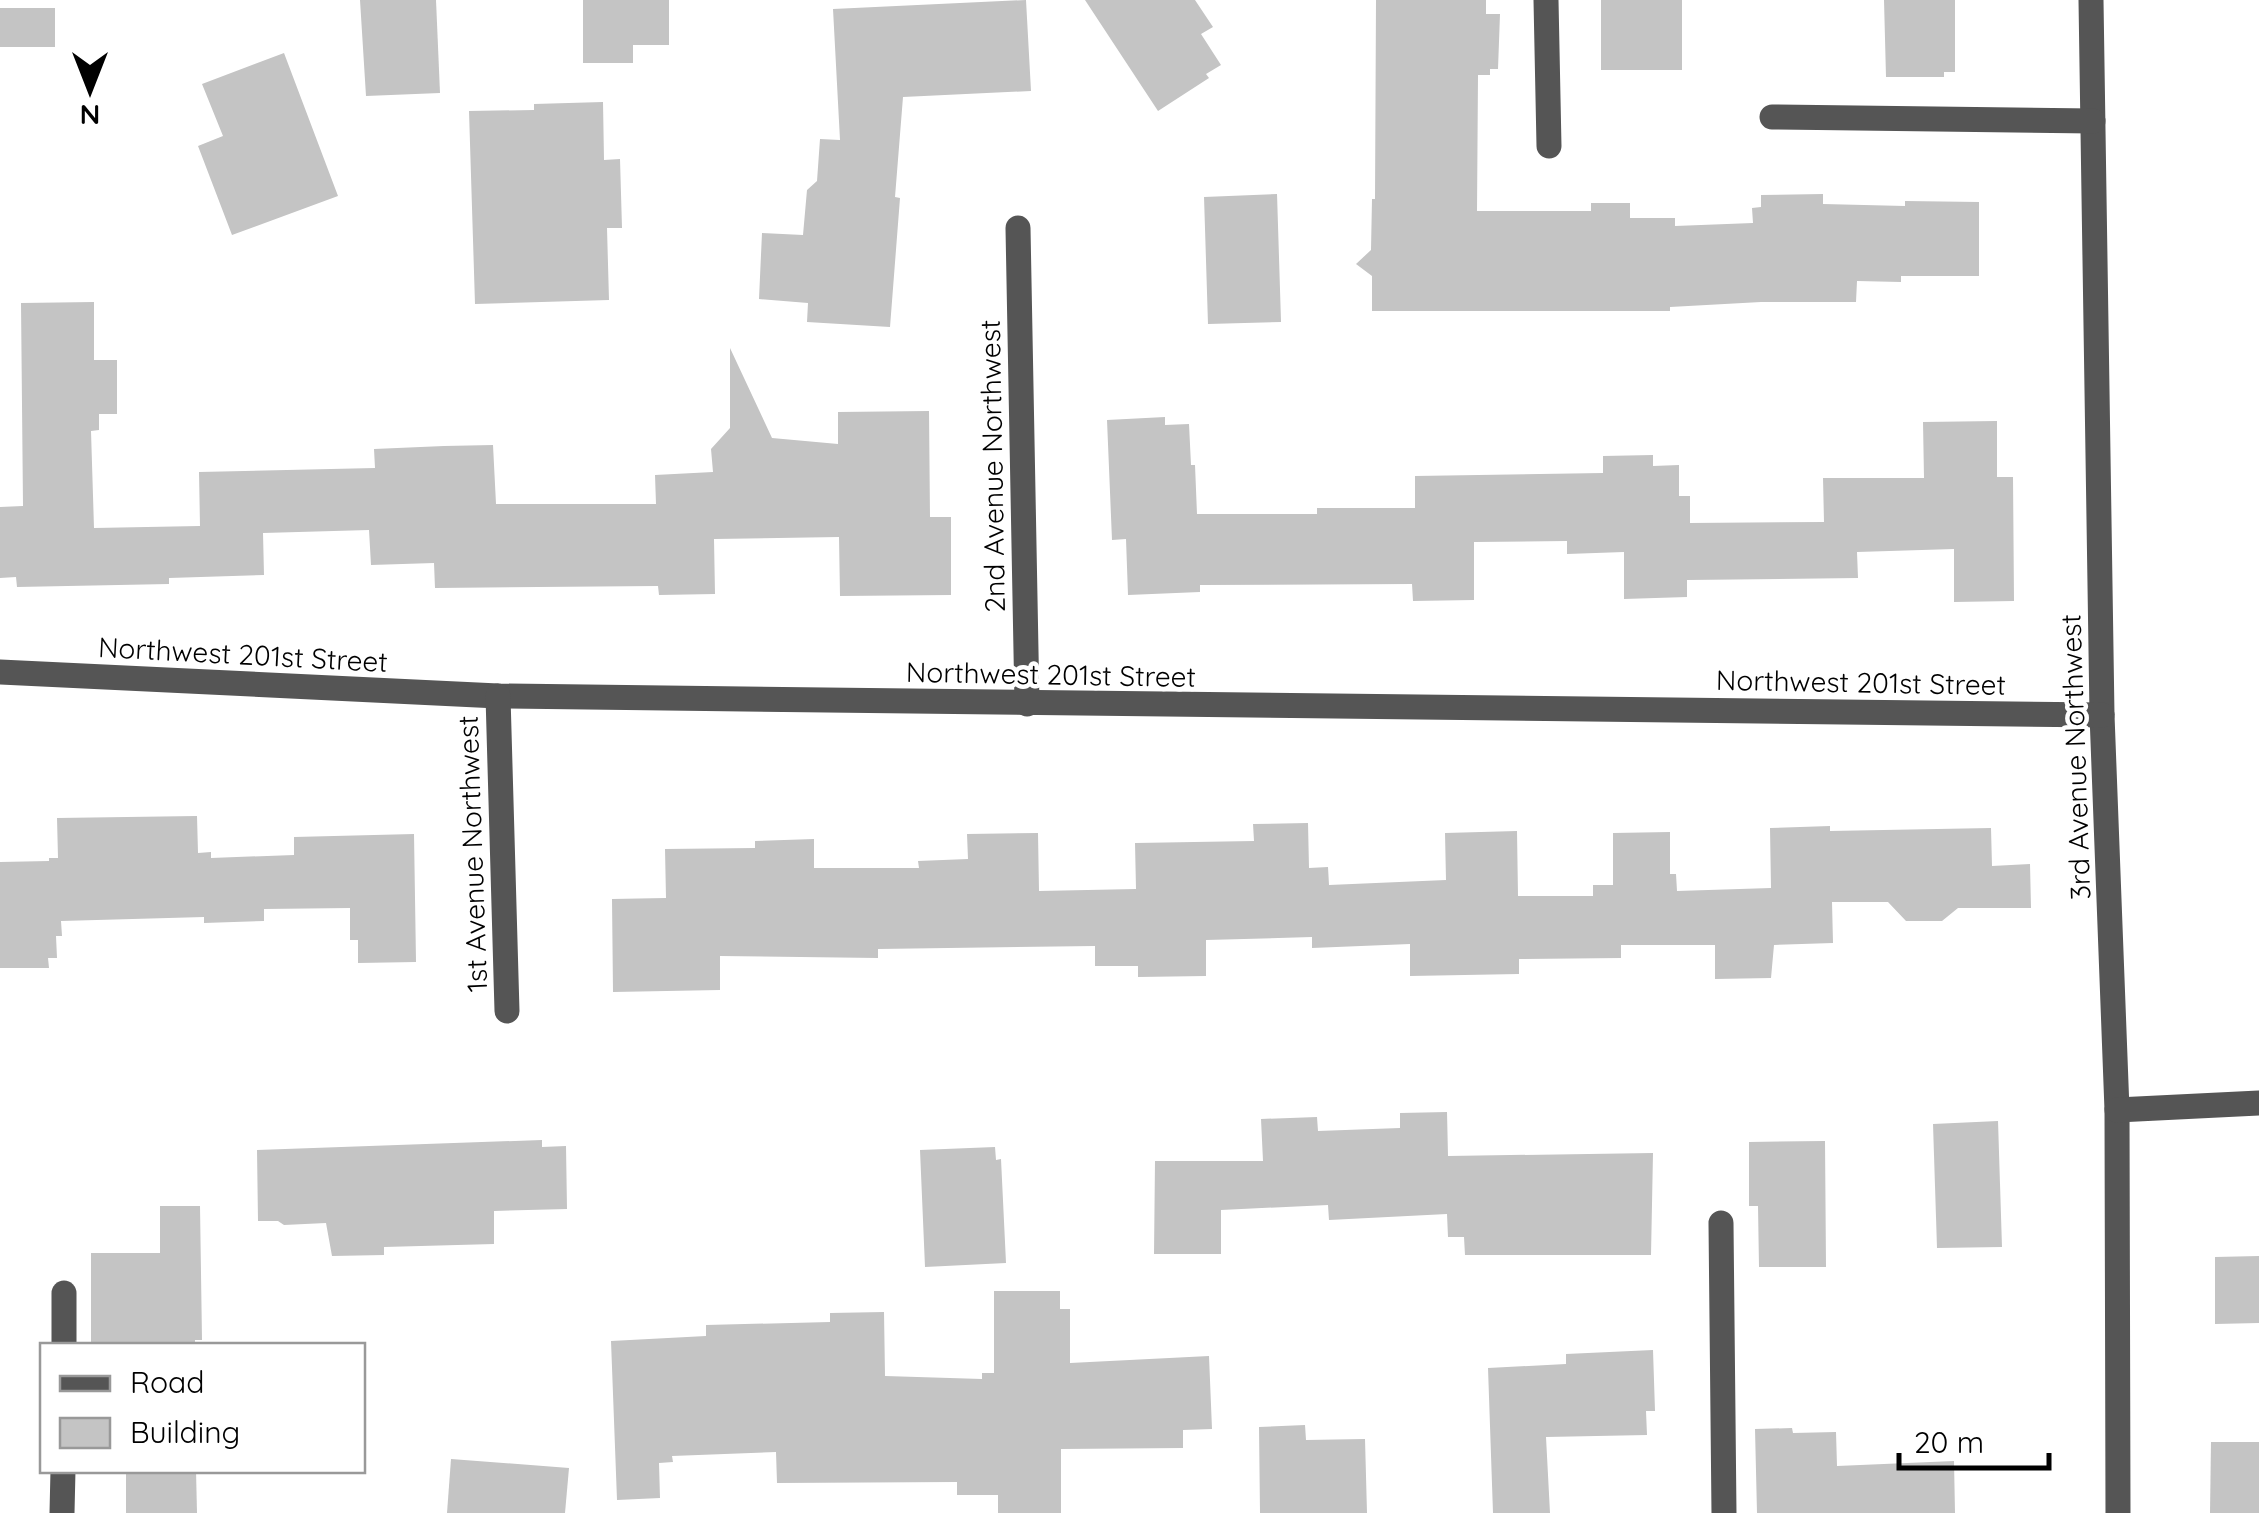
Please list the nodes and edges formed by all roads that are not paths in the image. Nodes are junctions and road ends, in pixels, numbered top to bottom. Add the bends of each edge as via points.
1 (1546, 0) edge
2 (2091, 0) edge
3 (1772, 117) dead end
4 (2093, 121) junction
5 (1549, 146) dead end
6 (1018, 228) dead end
7 (0, 672) edge
8 (498, 696) junction
9 (1027, 704) junction
10 (2102, 714) junction
11 (507, 1011) dead end
12 (2259, 1104) edge
13 (2117, 1110) junction
14 (1721, 1223) dead end
15 (64, 1293) dead end
16 (64, 1343) edge
17 (63, 1473) edge
18 (62, 1513) edge
19 (1724, 1513) edge
20 (2118, 1513) edge

1 - 5 street
2 - 4 street, 3rd Avenue Northwest
3 - 4 street
4 - 10 street, 3rd Avenue Northwest
6 - 9 street, 2nd Avenue Northwest
7 - 8 street, Northwest 201st Street
8 - 9 street, Northwest 201st Street
8 - 11 street, 1st Avenue Northwest
9 - 10 street, Northwest 201st Street
10 - 13 street, 3rd Avenue Northwest
12 - 13 street
13 - 20 street, 3rd Avenue Northwest
14 - 19 street
15 - 16 street
17 - 18 street

